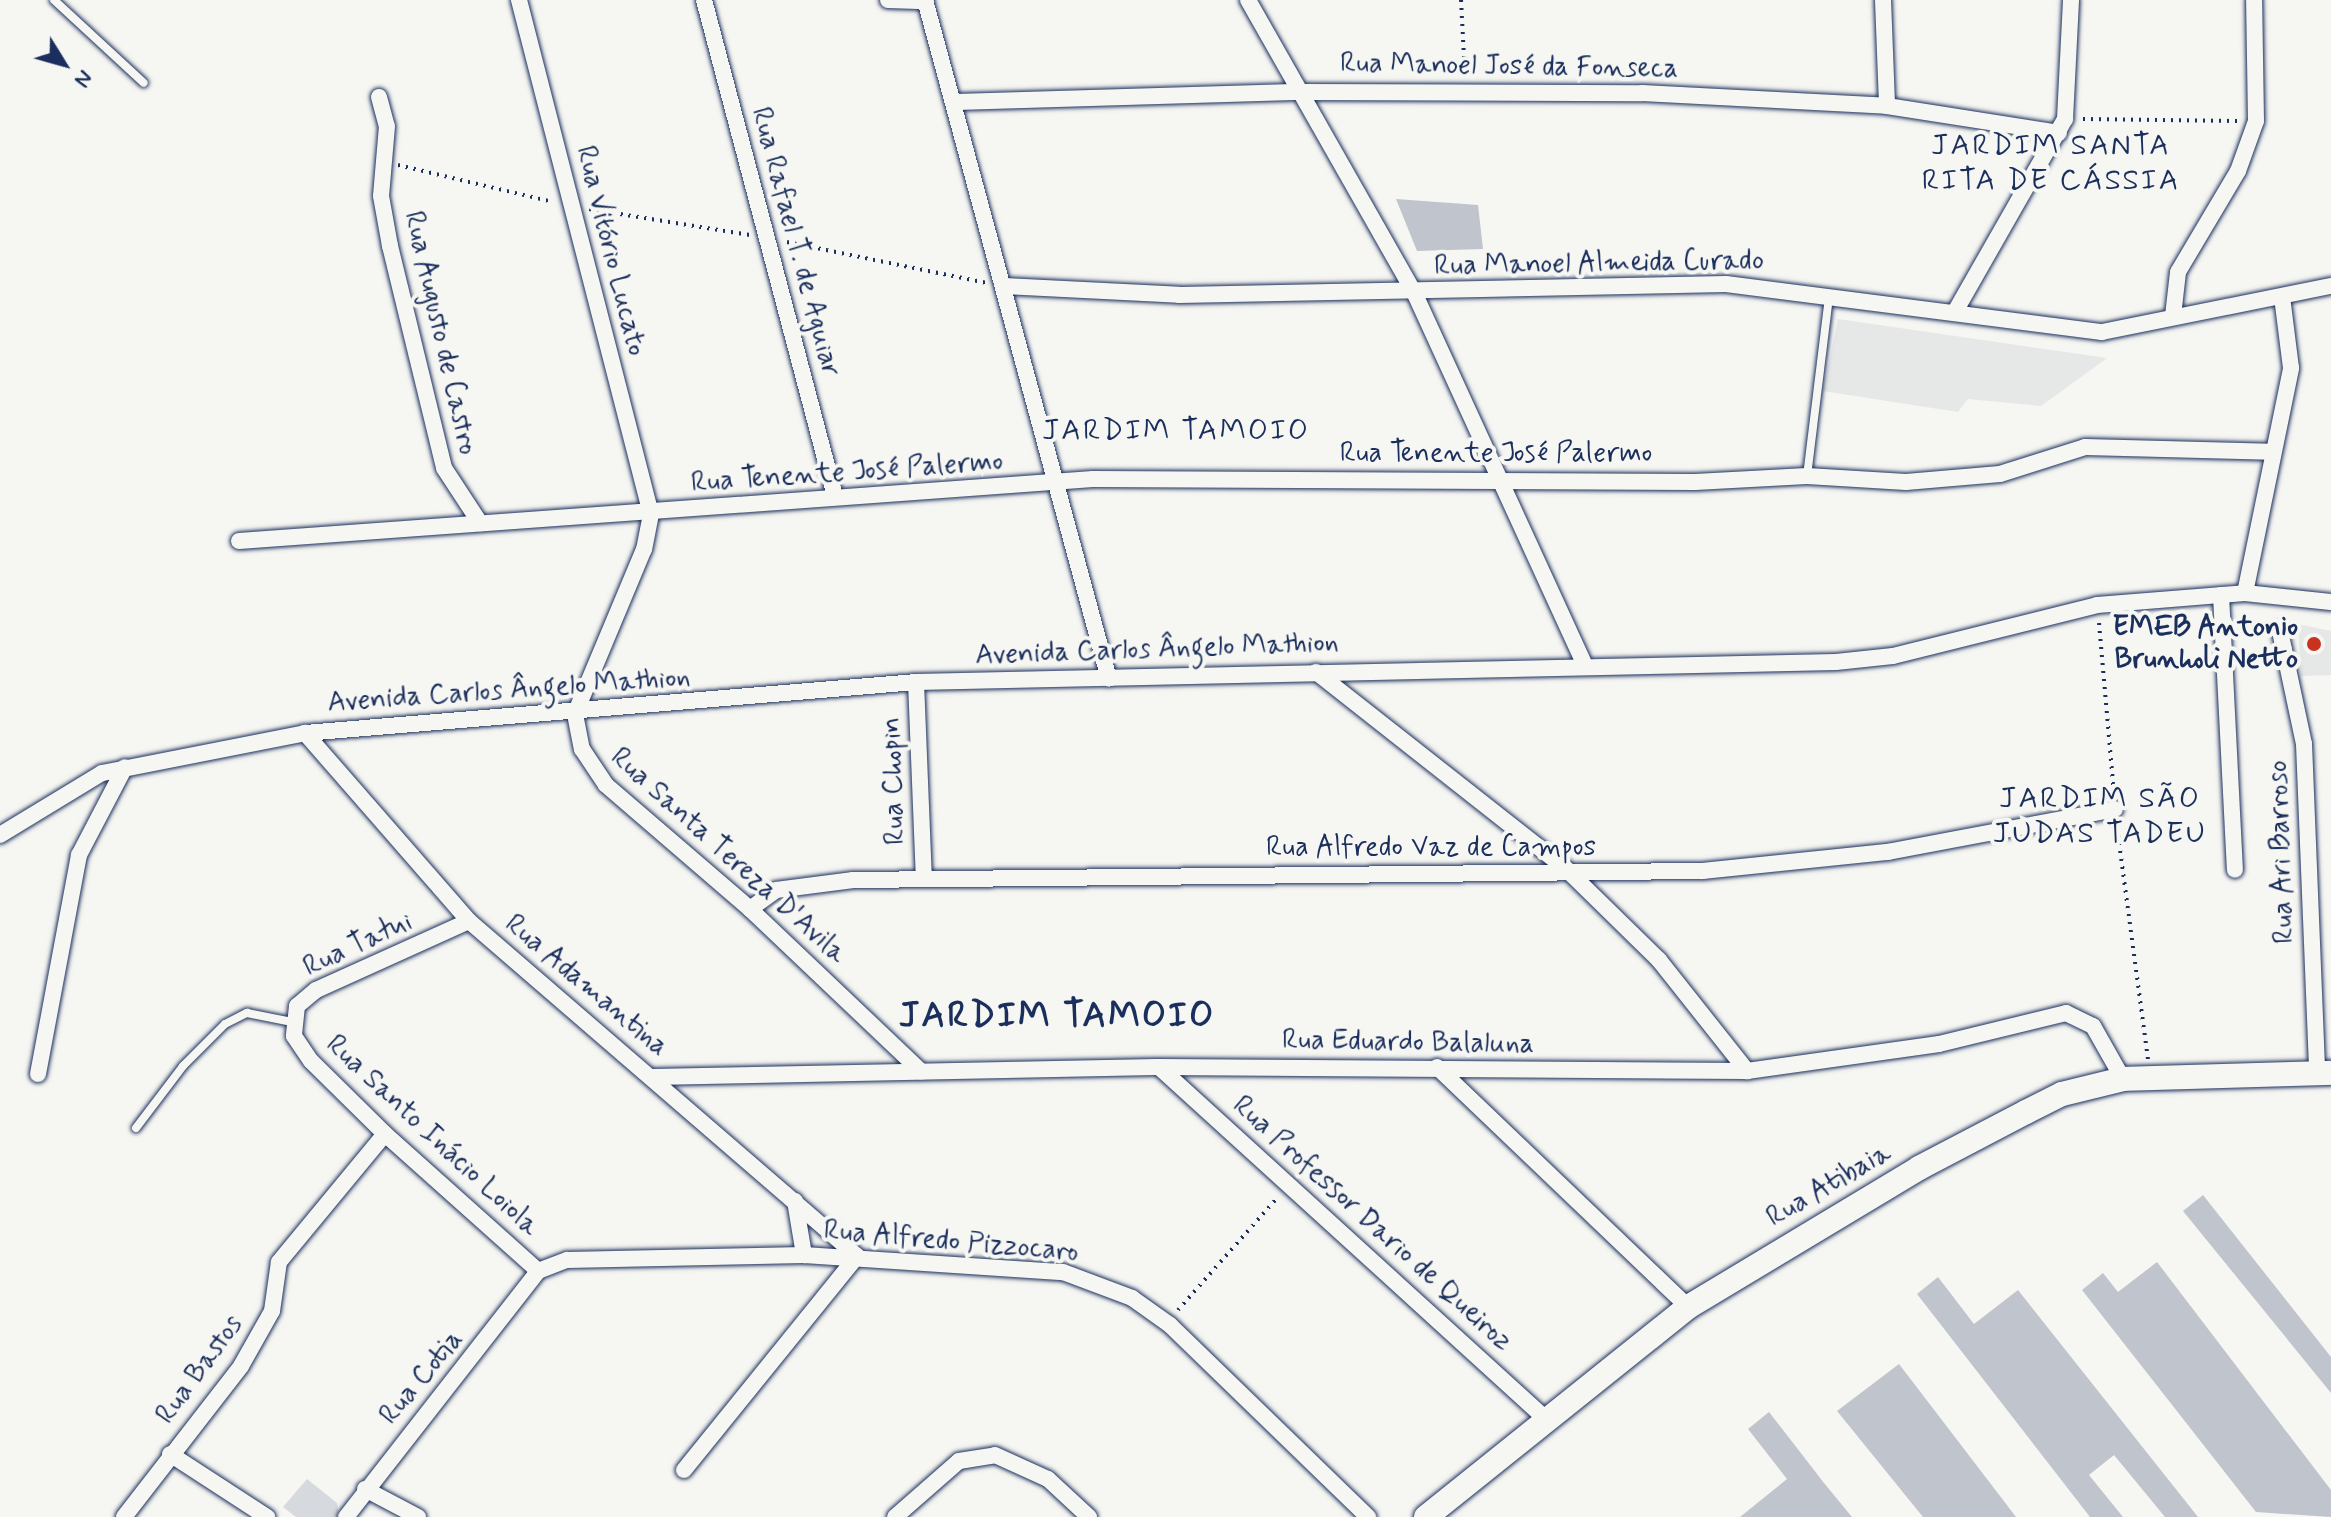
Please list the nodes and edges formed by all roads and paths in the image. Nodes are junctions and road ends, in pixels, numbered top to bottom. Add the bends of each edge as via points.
1 (54, 0) edge
2 (519, 0) edge
3 (704, 0) edge
4 (888, 0) edge
5 (926, 0) edge
6 (1248, 0) edge
7 (1461, 0) edge
8 (1883, 0) edge
9 (2071, 0) edge
10 (2254, 0) edge
11 (144, 83) dead end
12 (1465, 91) junction
13 (1302, 92) junction
14 (379, 97) dead end
15 (956, 102) junction
16 (1887, 106) junction
17 (2256, 121) junction
18 (2062, 126) junction
19 (385, 162) junction
20 (572, 206) junction
21 (766, 237) junction
22 (1004, 286) junction
23 (2331, 286) edge
24 (1414, 292) junction
25 (1829, 295) junction
26 (2282, 297) junction
27 (1956, 310) junction
28 (2173, 316) junction
29 (2270, 452) junction
30 (1807, 476) junction
31 (1497, 480) junction
32 (1054, 484) junction
33 (835, 496) junction
34 (651, 514) junction
35 (480, 523) junction
36 (239, 541) dead end
37 (2245, 593) junction
38 (2221, 595) junction
39 (2331, 602) edge
40 (2097, 605) junction
41 (2280, 631) dead end
42 (1585, 666) junction
43 (1316, 672) junction
44 (1109, 679) junction
45 (916, 682) junction
46 (575, 714) junction
47 (305, 733) junction
48 (125, 767) junction
49 (2115, 809) junction
50 (0, 835) edge
51 (1566, 869) junction
52 (2235, 870) dead end
53 (924, 877) junction
54 (750, 909) junction
55 (469, 921) junction
56 (293, 1029) junction
57 (1159, 1067) junction
58 (1437, 1067) junction
59 (921, 1071) junction
60 (1747, 1071) junction
61 (2324, 1073) edge
62 (38, 1074) dead end
63 (2151, 1076) junction
64 (653, 1077) junction
65 (2123, 1079) junction
66 (136, 1128) dead end
67 (385, 1134) junction
68 (1290, 1183) junction
69 (794, 1200) junction
70 (804, 1255) junction
71 (857, 1256) junction
72 (538, 1271) junction
73 (1180, 1306) dead end
74 (1688, 1307) junction
75 (1548, 1421) junction
76 (170, 1454) junction
77 (684, 1470) dead end
78 (365, 1489) junction
79 (124, 1517) edge
80 (267, 1517) edge
81 (346, 1517) edge
82 (418, 1517) edge
83 (895, 1517) edge
84 (1089, 1517) edge
85 (1368, 1517) edge
86 (1426, 1517) edge

1 - 11 lane
2 - 20 street, Rua Vitório Lucato
3 - 21 street, Rua Rafael T. de Aguiar
4 - 5 street
5 - 15 street
6 - 13 street
7 - 12 path
8 - 16 street
9 - 18 street
10 - 17 street
12 - 13 street, Rua Manoel José da Fonseca
12 - 16 street, Rua Manoel José da Fonseca
13 - 15 street, Rua Manoel José da Fonseca
13 - 24 street
14 - 19 street, Rua Augusto de Castro via 387,126
15 - 22 street
16 - 18 street, Rua Manoel José da Fonseca
17 - 18 path
17 - 28 street via 2238,171 2178,272
18 - 27 street
19 - 20 path
19 - 35 street, Rua Augusto de Castro via 384,218 444,468
20 - 21 path
20 - 34 street, Rua Vitório Lucato
21 - 22 path
21 - 33 street, Rua Rafael T. de Aguiar
22 - 24 street, Rua Manoel Almeida Curado via 1179,295
22 - 32 street
23 - 26 street, Rua Manoel Almeida Curado
24 - 25 street, Rua Manoel Almeida Curado via 1681,284
24 - 31 street
25 - 27 street, Rua Manoel Almeida Curado
25 - 30 lane
26 - 28 street, Rua Manoel Almeida Curado
26 - 29 street via 2291,368
27 - 28 street, Rua Manoel Almeida Curado via 2077,332 2132,328
29 - 30 street, Rua Tenente José Palermo via 2085,447 1966,479
29 - 37 street
30 - 31 street, Rua Tenente José Palermo
31 - 32 street, Rua Tenente José Palermo
31 - 42 street
32 - 33 street, Rua Tenente José Palermo
32 - 44 street
33 - 34 street, Rua Tenente José Palermo
34 - 35 street, Rua Tenente José Palermo
34 - 46 street via 644,549
35 - 36 street, Rua Tenente José Palermo
37 - 38 street, Avenida Carlos Ângelo Mathion
37 - 39 street, Avenida Carlos Ângelo Mathion
38 - 40 street, Avenida Carlos Ângelo Mathion
38 - 52 street
40 - 42 street, Avenida Carlos Ângelo Mathion via 1893,656
40 - 49 path
41 - 61 street, Rua Ari Barroso via 2304,744
42 - 43 street, Avenida Carlos Ângelo Mathion
43 - 44 street, Avenida Carlos Ângelo Mathion
43 - 51 street
44 - 45 street, Avenida Carlos Ângelo Mathion
45 - 46 street, Avenida Carlos Ângelo Mathion
45 - 53 street, Rua Chopin
46 - 47 street, Avenida Carlos Ângelo Mathion
46 - 54 street, Rua Santa Tereza D'Avila via 585,757 606,785
47 - 48 street, Avenida Carlos Ângelo Mathion
47 - 55 street, Rua Adamantina
48 - 50 street, Avenida Carlos Ângelo Mathion via 66,792
48 - 62 street via 79,855
49 - 51 street, Rua Alfredo Vaz de Campos via 1802,863 1631,873
49 - 63 path
51 - 53 street, Rua Alfredo Vaz de Campos
51 - 60 street via 1659,960
53 - 54 street, Rua Alfredo Vaz de Campos via 810,882 776,890
54 - 59 street, Rua Santa Tereza D'Avila
55 - 56 street, Rua Tatui via 316,990 297,1006
55 - 64 street, Rua Adamantina
56 - 66 lane via 247,1013 225,1024 183,1066
56 - 67 street, Rua Santo Inácio Loiola
57 - 58 street, Rua Eduardo Balaluna
57 - 59 street, Rua Eduardo Balaluna
57 - 68 street, Rua Professor Dario de Queiroz
58 - 60 street, Rua Eduardo Balaluna
58 - 74 street
59 - 64 street, Rua Eduardo Balaluna
60 - 65 street, Rua Eduardo Balaluna via 1939,1044 2066,1013 2093,1026
61 - 63 main road, Rua Atibaia
63 - 65 main road, Rua Atibaia
64 - 69 street, Rua Adamantina
65 - 74 main road, Rua Atibaia via 2062,1094 1987,1132
67 - 72 street, Rua Santo Inácio Loiola
67 - 76 street, Rua Bastos via 279,1262 265,1327 227,1388
68 - 73 path
68 - 75 street, Rua Professor Dario de Queiroz
69 - 70 street
69 - 71 street, Rua Adamantina
70 - 71 street, Rua Alfredo Pizzocaro
70 - 72 street, Rua Alfredo Pizzocaro via 567,1260
71 - 77 street
71 - 85 street, Rua Alfredo Pizzocaro via 1063,1272 1132,1298 1170,1325
72 - 78 street, Rua Cotia
74 - 75 main road, Rua Atibaia
75 - 86 main road, Rua Atibaia
76 - 79 street, Rua Bastos
76 - 80 street
78 - 81 street, Rua Cotia
78 - 82 street
83 - 84 street via 959,1461 995,1455 1048,1479

